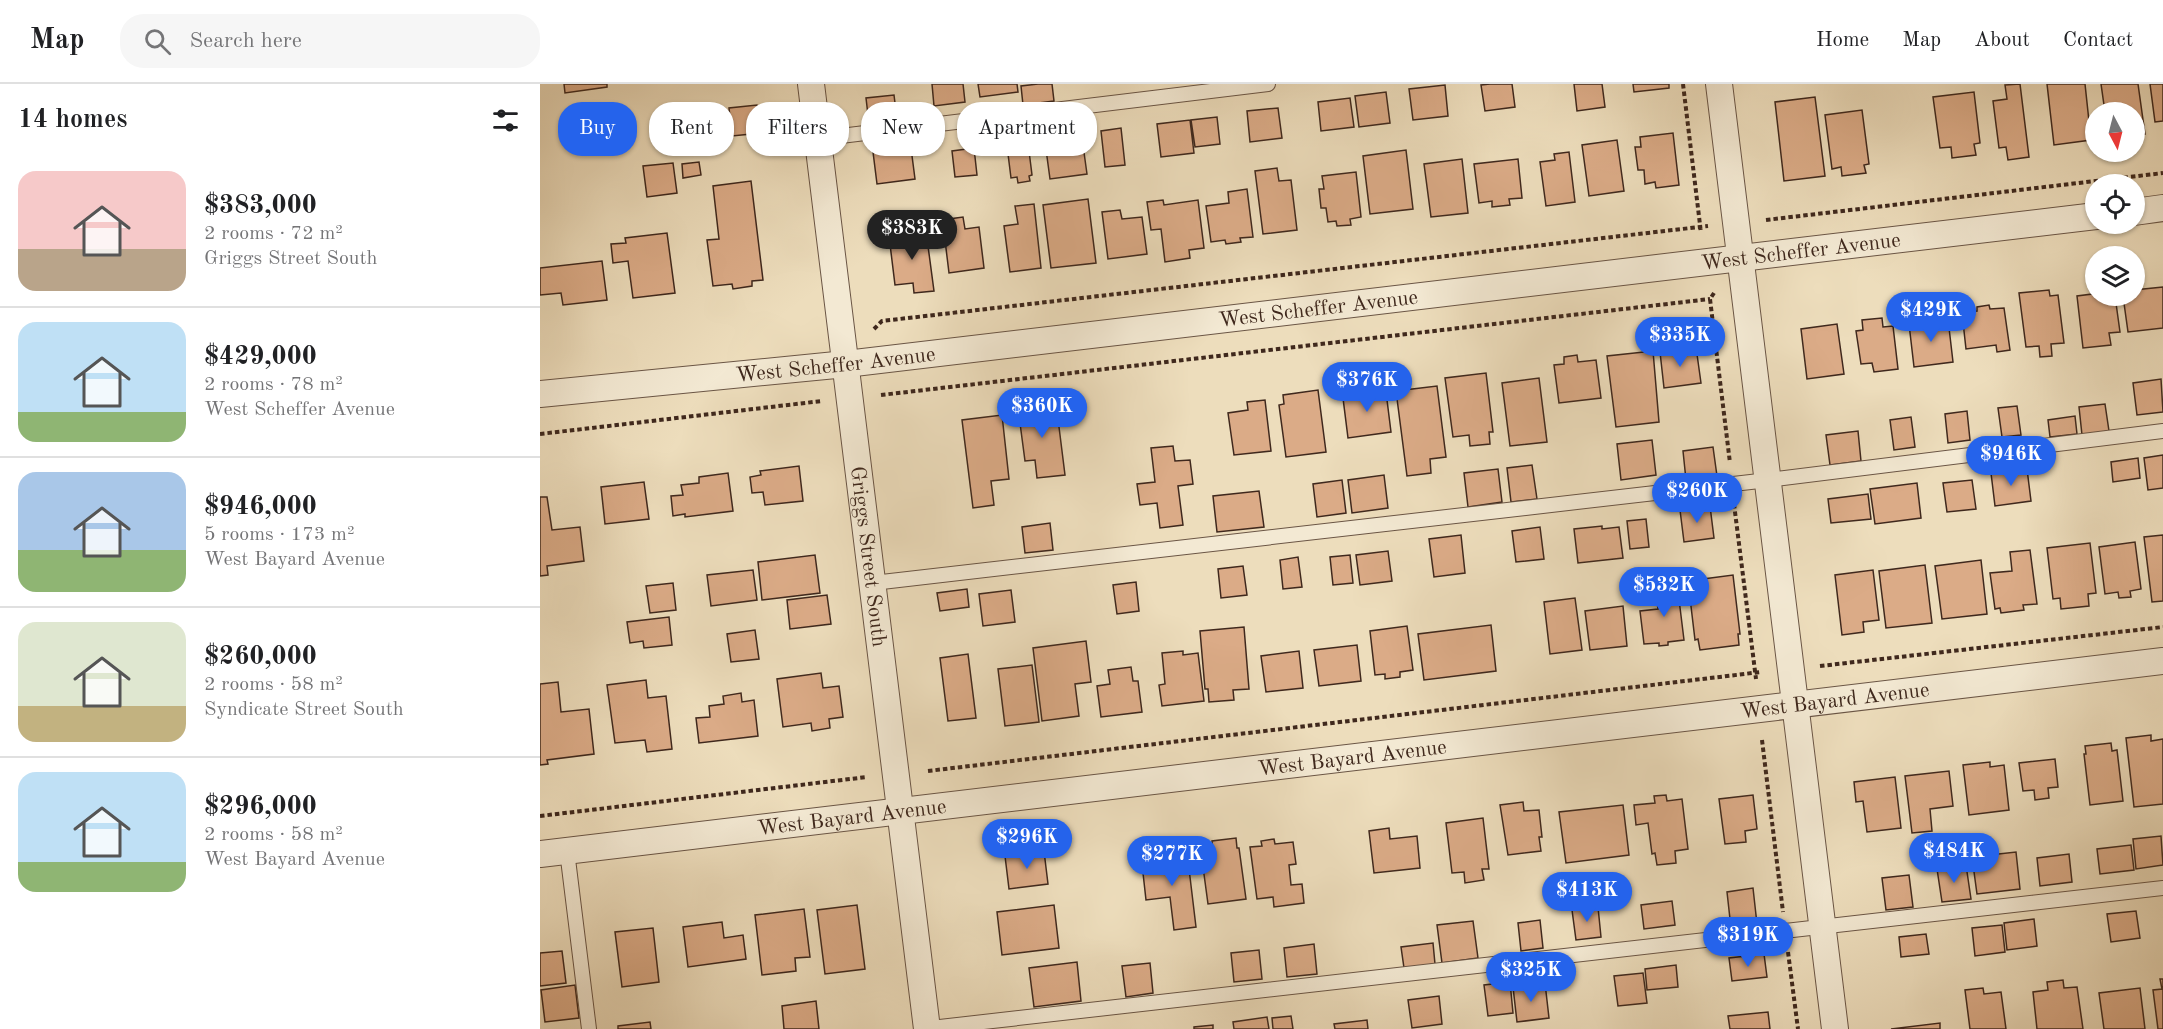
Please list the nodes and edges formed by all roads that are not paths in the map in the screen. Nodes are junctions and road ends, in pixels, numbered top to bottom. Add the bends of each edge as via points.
1 (811, 84) edge
2 (1268, 84) edge
3 (1719, 84) edge
4 (813, 102) edge
5 (849, 135) edge
6 (818, 156) edge
7 (2163, 208) edge
8 (2145, 210) edge
9 (2085, 217) edge
10 (1740, 257) junction
11 (846, 364) junction
12 (540, 394) edge
13 (2163, 431) edge
14 (1768, 480) junction
15 (873, 583) junction
16 (2163, 661) edge
17 (1795, 704) junction
18 (900, 811) junction
19 (567, 851) junction
20 (540, 855) edge
21 (2163, 888) edge
22 (1823, 928) junction
23 (589, 1029) edge
24 (920, 1029) edge
25 (927, 1029) edge
26 (1835, 1029) edge

1 - 4 street, Griggs Street South
2 - 5 lane
3 - 10 street
6 - 11 street, Griggs Street South
7 - 8 street
9 - 10 street, West Scheffer Avenue
10 - 11 street, West Scheffer Avenue
10 - 14 street
11 - 12 street, West Scheffer Avenue
11 - 15 street, Griggs Street South
13 - 14 lane
14 - 15 lane
14 - 17 street
15 - 18 street, Griggs Street South
16 - 17 street, West Bayard Avenue
17 - 18 street, West Bayard Avenue
17 - 22 street
18 - 19 street, West Bayard Avenue
18 - 25 street, Griggs Street South
19 - 20 street, West Bayard Avenue
19 - 23 lane
21 - 22 lane
22 - 25 lane
22 - 26 street
24 - 25 lane

